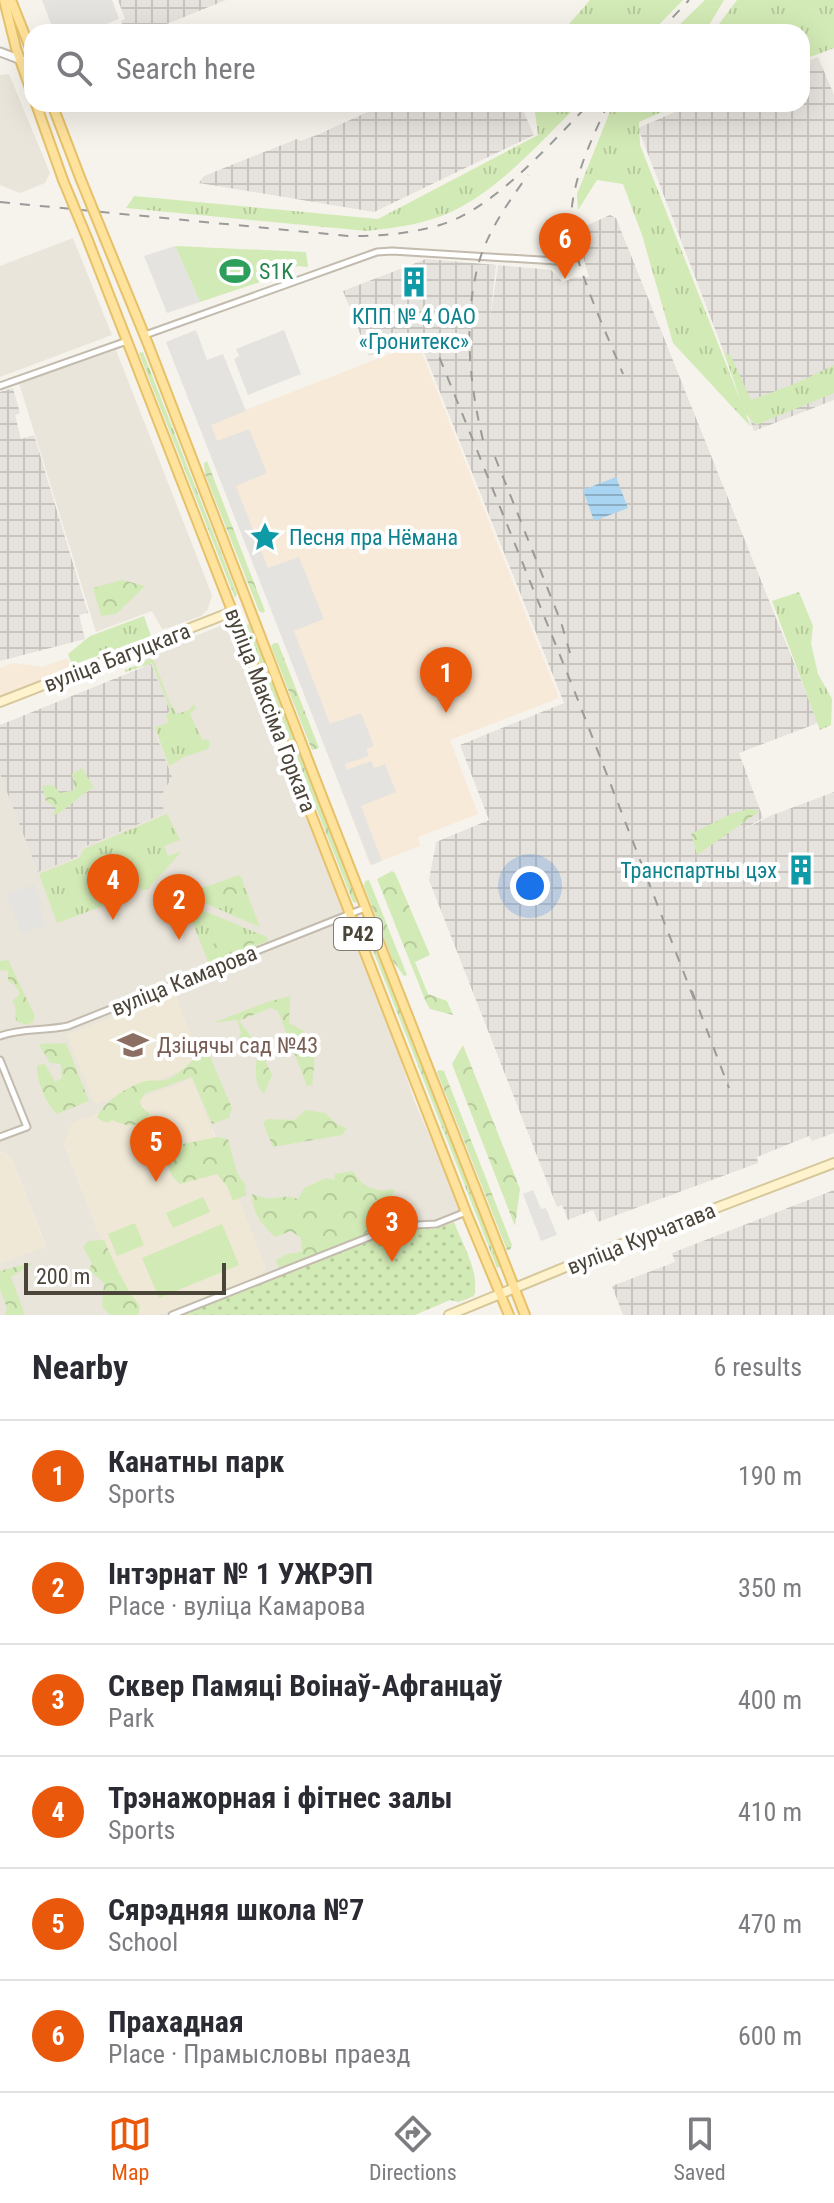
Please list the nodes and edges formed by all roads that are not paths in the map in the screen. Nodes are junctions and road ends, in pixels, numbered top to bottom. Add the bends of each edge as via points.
1 (4, 0) edge
2 (11, 0) edge
3 (6, 10) junction
4 (0, 22) edge
5 (24, 33) edge
6 (24, 39) edge
7 (16, 48) junction
8 (0, 52) edge
9 (24, 60) edge
10 (24, 64) edge
11 (39, 112) edge
12 (55, 112) edge
13 (557, 261) dead end
14 (145, 335) junction
15 (127, 341) junction
16 (0, 386) edge
17 (248, 606) junction
18 (234, 611) junction
19 (0, 702) edge
20 (365, 908) junction
21 (351, 914) junction
22 (0, 1036) edge
23 (0, 1060) edge
24 (0, 1137) edge
25 (834, 1163) edge
26 (466, 1212) junction
27 (514, 1288) junction
28 (500, 1294) junction
29 (172, 1315) edge
30 (449, 1315) edge
31 (509, 1315) edge
32 (525, 1315) edge

1 - 3 main road
2 - 5 main road
3 - 4 main road
3 - 7 main road
6 - 7 street
7 - 8 street
7 - 9 main road
8 - 10 street
11 - 15 main road, вуліца Максіма Горкага / Р42, bridge
12 - 14 main road, вуліца Максіма Горкага / Р42, bridge
13 - 14 street via 377,252
14 - 17 main road, вуліца Максіма Горкага / Р42
15 - 16 street
15 - 18 main road, вуліца Максіма Горкага / Р42
17 - 18 main road
17 - 20 main road, вуліца Максіма Горкага / Р42
18 - 19 main road, вуліца Багуцкага
18 - 21 main road, вуліца Максіма Горкага / Р42
20 - 21 street, вуліца Камарова
20 - 27 main road, вуліца Максіма Горкага / Р42
21 - 22 street, вуліца Камарова via 68,1026
21 - 26 main road, вуліца Максіма Горкага / Р42
23 - 24 street via 27,1127
25 - 27 main road, вуліца Курчатава
26 - 28 main road, вуліца Максіма Горкага / Р42
26 - 29 street via 436,1224 397,1226
27 - 28 main road, вуліца Курчатава
27 - 32 main road, вуліца Максіма Горкага / Р42
28 - 30 main road, вуліца Курчатава
28 - 31 main road, вуліца Максіма Горкага / Р42

